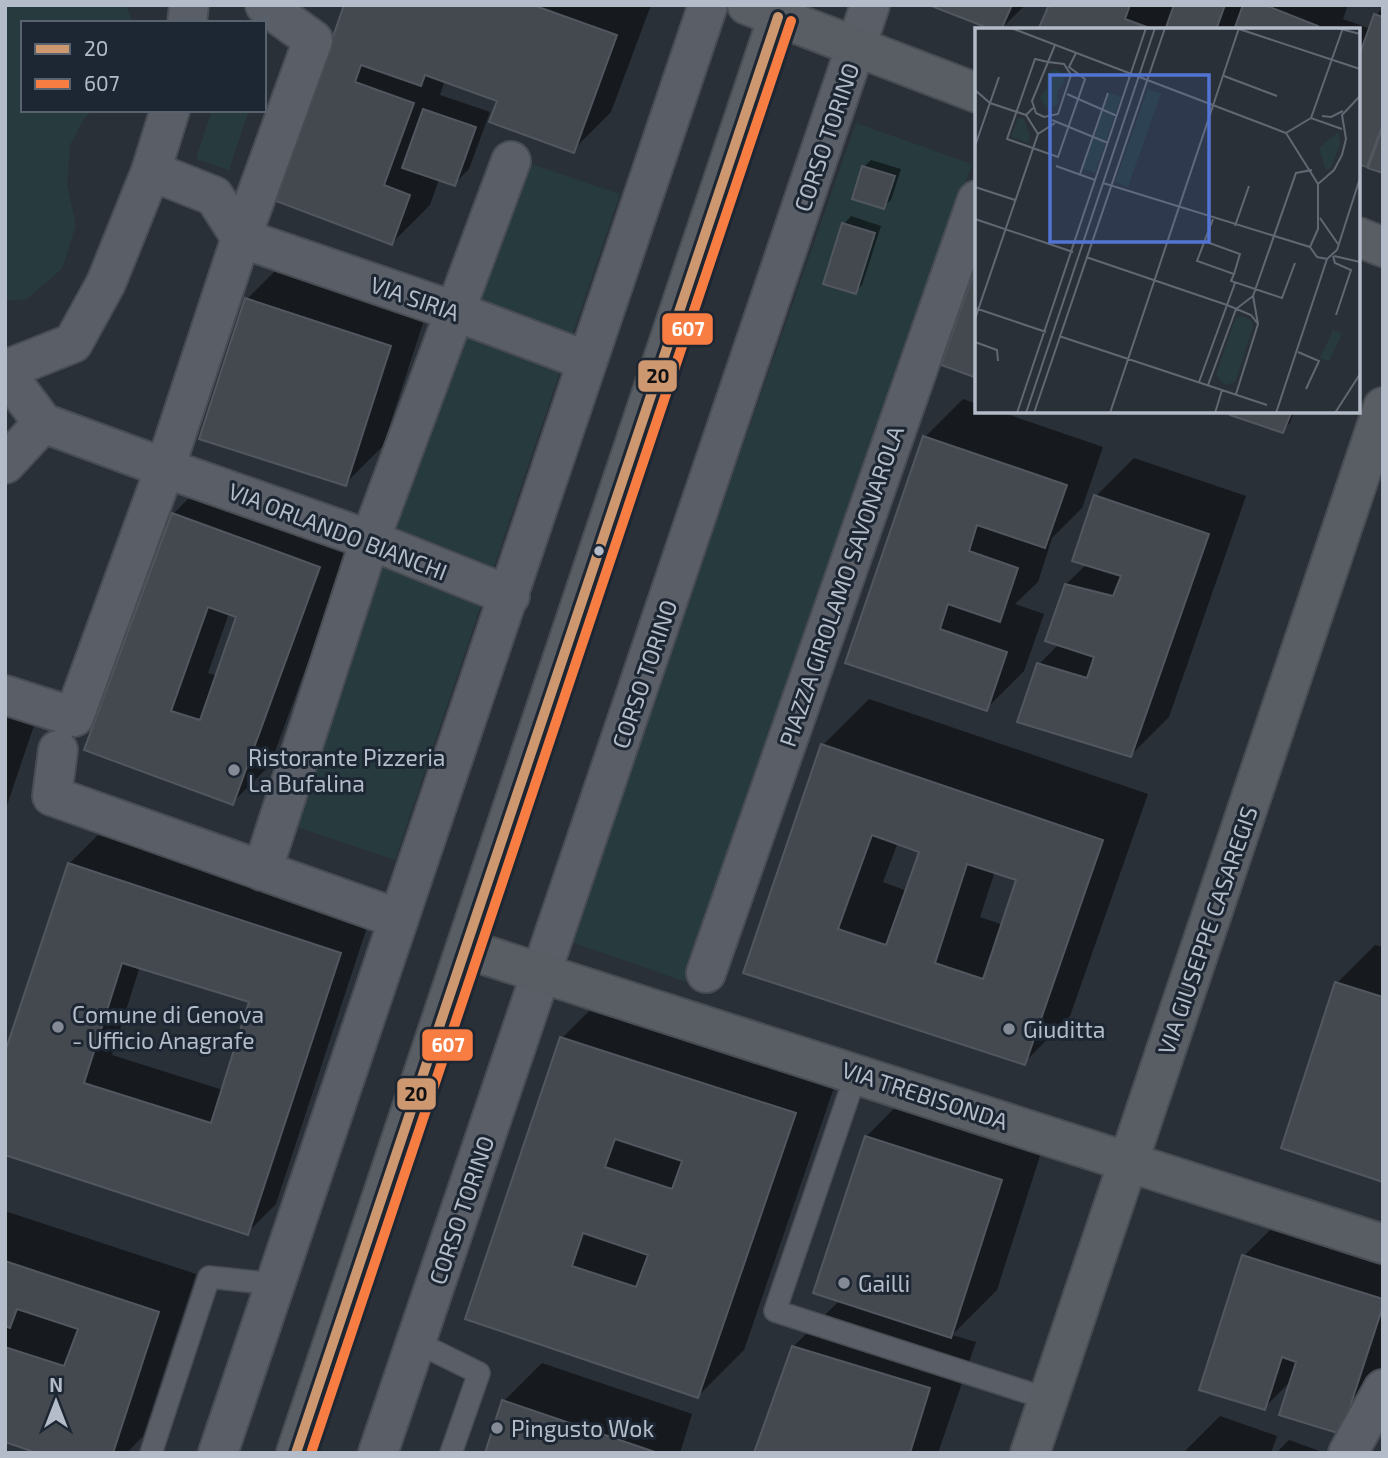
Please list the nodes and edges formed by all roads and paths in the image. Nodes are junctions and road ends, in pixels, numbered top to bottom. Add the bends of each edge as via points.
1 (265, 5) edge
2 (708, 5) edge
3 (870, 5) edge
4 (769, 9) edge
5 (856, 47) junction
6 (975, 92) edge
7 (169, 112) edge
8 (511, 161) dead end
9 (151, 171) junction
10 (975, 206) edge
11 (241, 238) junction
12 (1360, 238) edge
13 (1383, 247) edge
14 (454, 311) junction
15 (587, 361) junction
16 (5, 371) edge
17 (1383, 407) edge
18 (43, 423) junction
19 (5, 464) edge
20 (165, 468) junction
21 (370, 540) junction
22 (510, 596) junction
23 (5, 695) edge
24 (58, 750) dead end
25 (262, 871) junction
26 (399, 919) junction
27 (466, 949) junction
28 (706, 973) dead end
29 (543, 974) junction
30 (856, 1074) junction
31 (1130, 1162) junction
32 (1383, 1244) edge
33 (274, 1284) junction
34 (416, 1342) junction
35 (1383, 1389) edge
36 (1048, 1399) junction
37 (151, 1453) edge
38 (218, 1453) edge
39 (296, 1453) edge
40 (379, 1453) edge
41 (451, 1453) edge
42 (1030, 1453) edge
43 (1348, 1453) edge

1 - 11 street via 313,40
2 - 15 street
3 - 5 street, CORSO TORINO
4 - 5 street
4 - 27 street
5 - 6 street
5 - 29 street, CORSO TORINO
7 - 9 street
8 - 14 street
9 - 11 street via 215,196
9 - 16 street via 106,283 73,343
10 - 28 street, PIAZZA GIROLAMO SAVONAROLA
11 - 14 street, VIA SIRIA
11 - 20 street
12 - 13 street
14 - 15 street, VIA SIRIA
14 - 21 street
15 - 22 street
16 - 18 street
17 - 31 street, VIA GIUSEPPE CASAREGIS
18 - 19 street
18 - 20 street, VIA ORLANDO BIANCHI
20 - 21 street, VIA ORLANDO BIANCHI
20 - 23 street via 74,717
21 - 22 street, VIA ORLANDO BIANCHI
21 - 25 street
22 - 26 street
24 - 25 street via 52,796
25 - 26 street
26 - 33 street
27 - 29 street, VIA TREBISONDA
27 - 39 street
29 - 30 street, VIA TREBISONDA
29 - 34 street, CORSO TORINO
30 - 31 street, VIA TREBISONDA
30 - 36 lane via 775,1311
31 - 32 street, VIA TREBISONDA
31 - 36 street, VIA GIUSEPPE CASAREGIS
33 - 37 lane via 209,1278
33 - 38 street
34 - 40 street, CORSO TORINO
34 - 41 lane via 478,1373
35 - 43 street
36 - 42 street, VIA GIUSEPPE CASAREGIS

